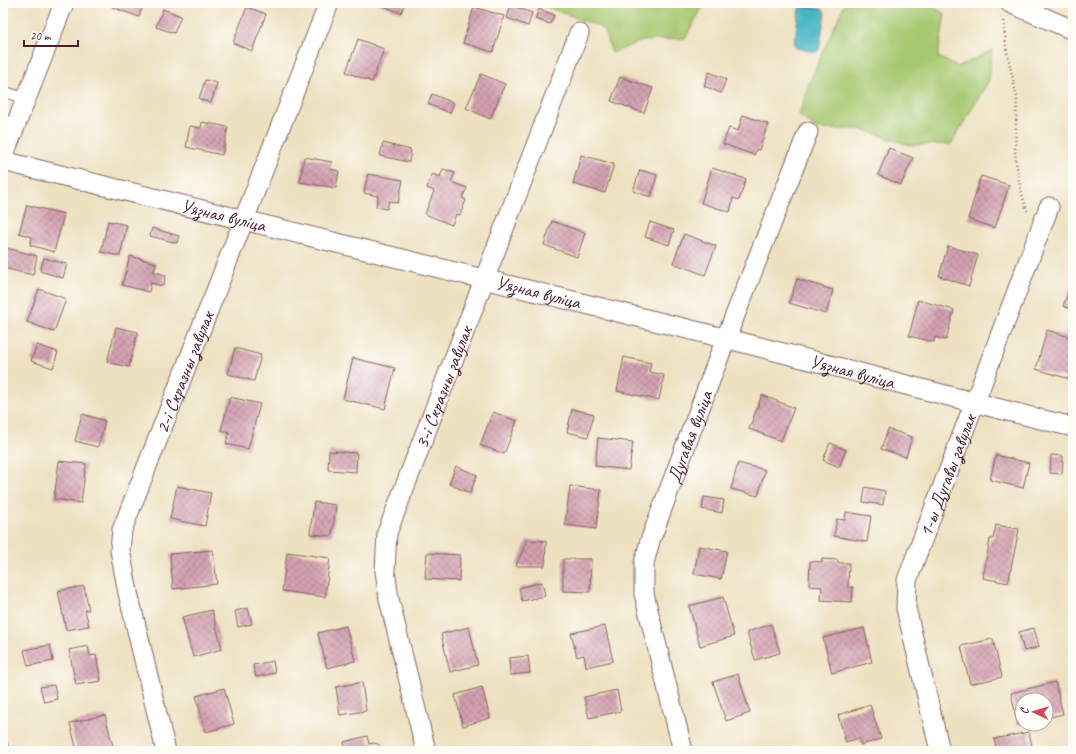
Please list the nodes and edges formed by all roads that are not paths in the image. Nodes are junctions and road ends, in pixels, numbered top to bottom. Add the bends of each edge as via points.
1 (64, 3) edge
2 (329, 3) edge
3 (1007, 10) edge
4 (1073, 30) edge
5 (579, 33) dead end
6 (3, 91) edge
7 (26, 99) junction
8 (808, 132) dead end
9 (3, 157) edge
10 (3, 161) edge
11 (1049, 207) dead end
12 (244, 220) junction
13 (484, 278) junction
14 (726, 338) junction
15 (974, 403) junction
16 (1073, 427) edge
17 (166, 751) edge
18 (426, 751) edge
19 (684, 751) edge
20 (940, 751) edge

1 - 7 street
2 - 12 street, 2-і Скразны завулак
3 - 4 street
5 - 13 street, 3-і Скразны завулак
6 - 7 lane
7 - 9 street
8 - 14 street, Дугавая вуліца
10 - 12 street, Уязная вуліца
11 - 15 street, 1-ы Дугавы завулак
12 - 13 street, Уязная вуліца
12 - 17 street, 2-і Скразны завулак via 122,530 120,550 128,593
13 - 14 street, Уязная вуліца
13 - 18 street, 3-і Скразны завулак via 387,533 384,571 389,599
14 - 15 street, Уязная вуліца
14 - 19 street, Дугавая вуліца via 644,563 644,594
15 - 16 street, Уязная вуліца
15 - 20 street, 1-ы Дугавы завулак via 907,580 906,608

